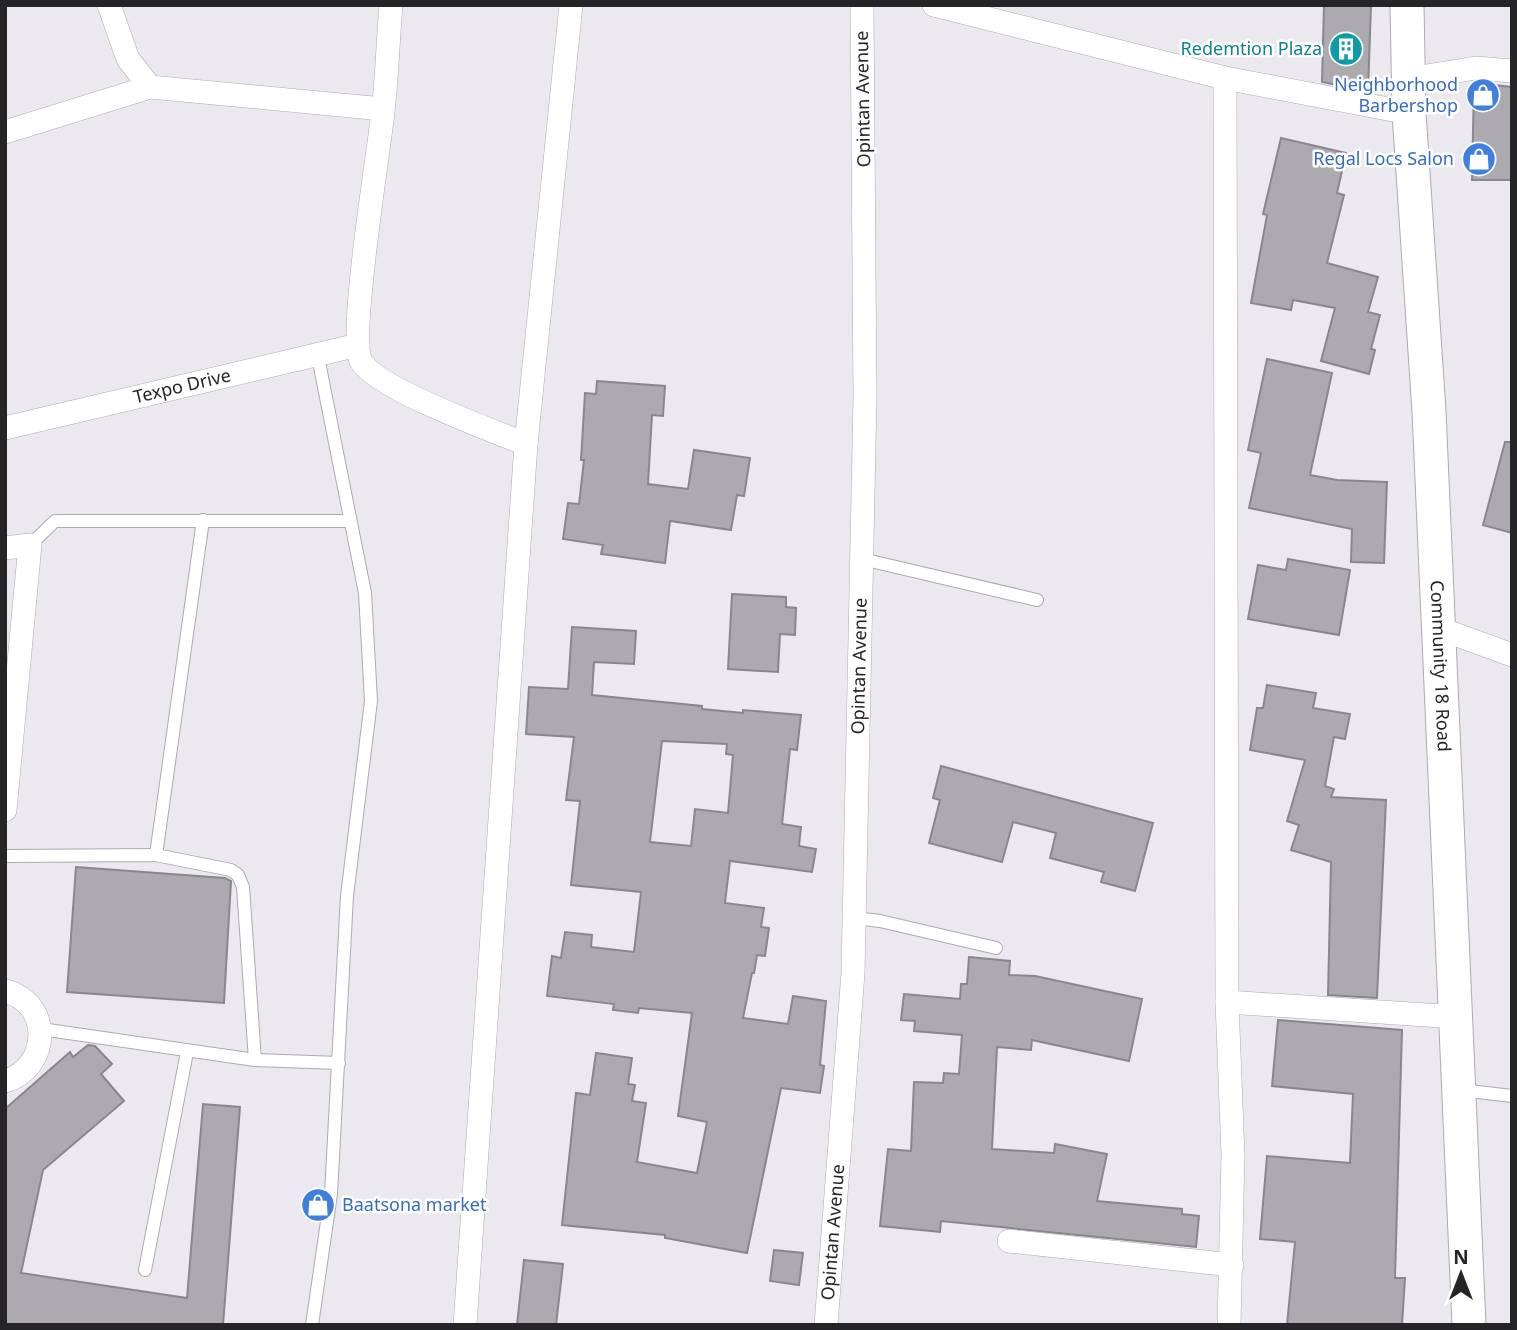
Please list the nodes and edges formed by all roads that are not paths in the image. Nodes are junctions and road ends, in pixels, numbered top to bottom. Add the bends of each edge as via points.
1 (109, 5) edge
2 (391, 5) edge
3 (571, 5) edge
4 (862, 5) edge
5 (934, 5) edge
6 (1407, 5) edge
7 (1512, 71) edge
8 (1225, 78) junction
9 (1408, 79) junction
10 (150, 87) junction
11 (383, 110) junction
12 (1409, 113) junction
13 (5, 132) edge
14 (358, 345) junction
15 (317, 352) junction
16 (5, 428) edge
17 (526, 444) junction
18 (202, 520) junction
19 (350, 521) junction
20 (30, 545) junction
21 (5, 548) edge
22 (862, 559) junction
23 (1037, 600) dead end
24 (1438, 628) junction
25 (1512, 655) edge
26 (5, 810) edge
27 (156, 855) junction
28 (5, 856) edge
29 (854, 918) junction
30 (996, 948) dead end
31 (5, 991) edge
32 (1227, 1002) junction
33 (1457, 1017) junction
34 (41, 1029) junction
35 (187, 1052) junction
36 (255, 1060) junction
37 (340, 1063) junction
38 (5, 1081) edge
39 (1461, 1090) junction
40 (1512, 1096) edge
41 (1009, 1241) dead end
42 (1231, 1265) junction
43 (145, 1270) dead end
44 (312, 1325) edge
45 (465, 1325) edge
46 (826, 1325) edge
47 (1229, 1325) edge
48 (1469, 1325) edge

1 - 10 street via 128,59
2 - 11 street
3 - 17 street
4 - 22 street, Opintan Avenue
5 - 8 street
6 - 9 main road, Community 18 Road
7 - 9 street via 1476,68
8 - 12 street
8 - 32 street
9 - 12 main road, Community 18 Road
10 - 11 street
10 - 13 street
11 - 14 street
12 - 24 main road, Community 18 Road
14 - 15 street, Texpo Drive
14 - 17 street via 360,361 373,374 449,413
15 - 16 street, Texpo Drive
15 - 19 lane
17 - 45 street
18 - 19 lane
18 - 20 lane via 55,521
18 - 27 lane
19 - 37 lane via 365,593 371,701 347,896
20 - 21 street
20 - 26 street
22 - 23 lane
22 - 29 street, Opintan Avenue
24 - 25 street
24 - 33 main road, Community 18 Road
27 - 28 lane
27 - 36 lane via 238,875 243,887
29 - 30 lane
29 - 46 street, Opintan Avenue
31 - 34 street via 31,1007
32 - 33 street
32 - 42 street via 1233,1155
33 - 39 main road, Community 18 Road
34 - 35 lane
34 - 38 street via 32,1063
35 - 36 lane
35 - 43 lane
36 - 37 lane
37 - 44 lane via 331,1194
39 - 40 lane
39 - 48 main road, Community 18 Road
41 - 42 street
42 - 47 street

